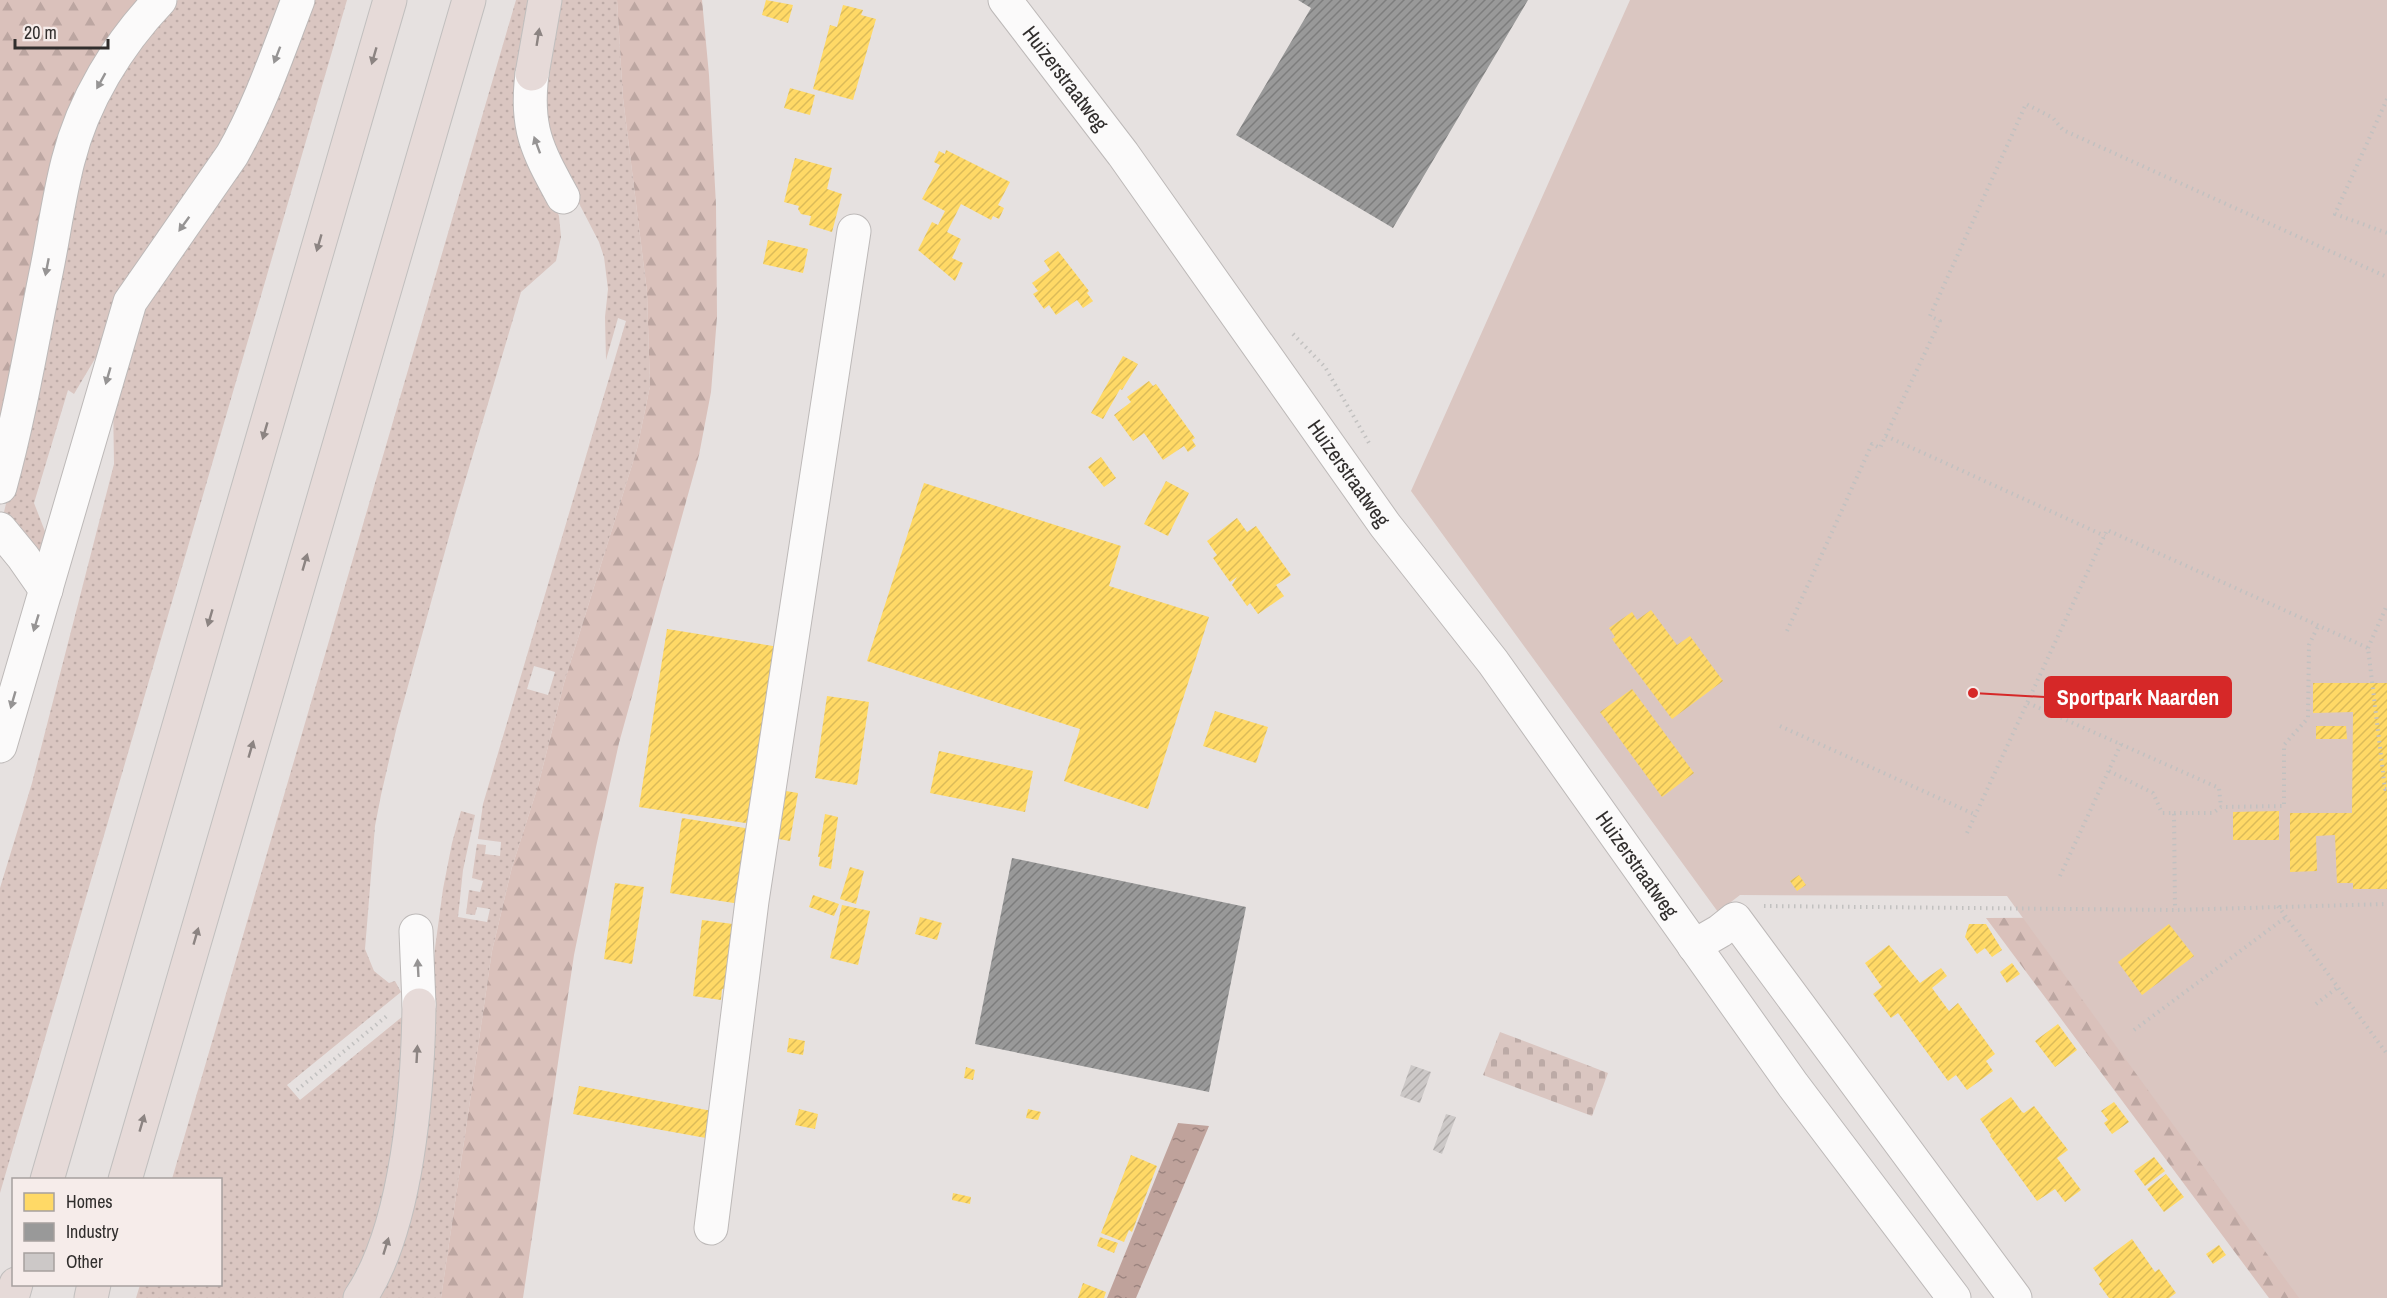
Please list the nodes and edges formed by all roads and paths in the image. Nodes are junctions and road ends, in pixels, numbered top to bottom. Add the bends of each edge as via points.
1 (160, 0) edge
2 (298, 0) edge
3 (390, 0) edge
4 (469, 0) edge
5 (545, 0) edge
6 (1005, 0) edge
7 (532, 74) joint
8 (2387, 99) edge
9 (563, 197) dead end
10 (854, 231) dead end
11 (2387, 233) edge
12 (2387, 278) edge
13 (1886, 436) junction
14 (0, 487) edge
15 (0, 529) edge
16 (2105, 536) junction
17 (46, 590) junction
18 (2387, 605) edge
19 (2318, 626) junction
20 (1787, 631) dead end
21 (2368, 648) junction
22 (2028, 703) junction
23 (1780, 726) dead end
24 (2121, 744) junction
25 (0, 746) edge
26 (2109, 771) junction
27 (2387, 789) edge
28 (2221, 807) junction
29 (2174, 813) junction
30 (1976, 815) junction
31 (1967, 833) dead end
32 (2060, 876) dead end
33 (2387, 904) edge
34 (2278, 906) junction
35 (2175, 910) junction
36 (2286, 917) junction
37 (1735, 920) junction
38 (416, 931) dead end
39 (1694, 946) junction
40 (2338, 987) junction
41 (418, 997) junction
42 (2316, 1004) dead end
43 (2134, 1030) dead end
44 (2387, 1054) edge
45 (297, 1090) dead end
46 (47, 1178) edge
47 (125, 1178) edge
48 (711, 1228) dead end
49 (360, 1298) edge
50 (1954, 1298) edge
51 (2015, 1298) edge

1 -> 14 street via 108,68 68,160
2 -> 17 street via 243,137 130,302
3 -> 46 highway
47 -> 4 highway
7 -> 5 highway
6 - 39 street, Huizerstraatweg via 1123,154 1385,525 1493,662
9 -> 7 street via 533,135 529,110
8 - 11 path via 2335,214
10 - 48 street via 752,900
12 - 13 path via 2062,130 2054,118 2026,104 1930,316 1940,321
13 - 16 path
13 - 20 path via 1880,448 1872,444
15 - 17 street
16 - 19 path via 2108,530
16 - 22 path
17 -> 25 street
18 - 21 path
19 - 21 path
19 - 28 path via 2309,645 2308,718 2284,745 2284,806
21 - 27 path
22 - 24 path
22 - 30 path
23 - 30 path
24 - 26 path
24 - 28 path via 2219,788
26 - 29 path via 2153,793 2162,813
26 - 32 path
28 - 29 path via 2213,813
29 - 35 path
30 - 31 path
33 - 34 path
34 - 35 path
34 - 36 path
35 - 37 path via 1756,906
36 - 40 path
36 - 43 path
37 - 39 street
37 - 51 street
41 -> 38 street
39 - 50 street, Huizerstraatweg via 1792,1085
40 - 42 path
40 - 44 path
41 - 45 path
49 -> 41 highway via 385,1251 399,1192 415,1082

